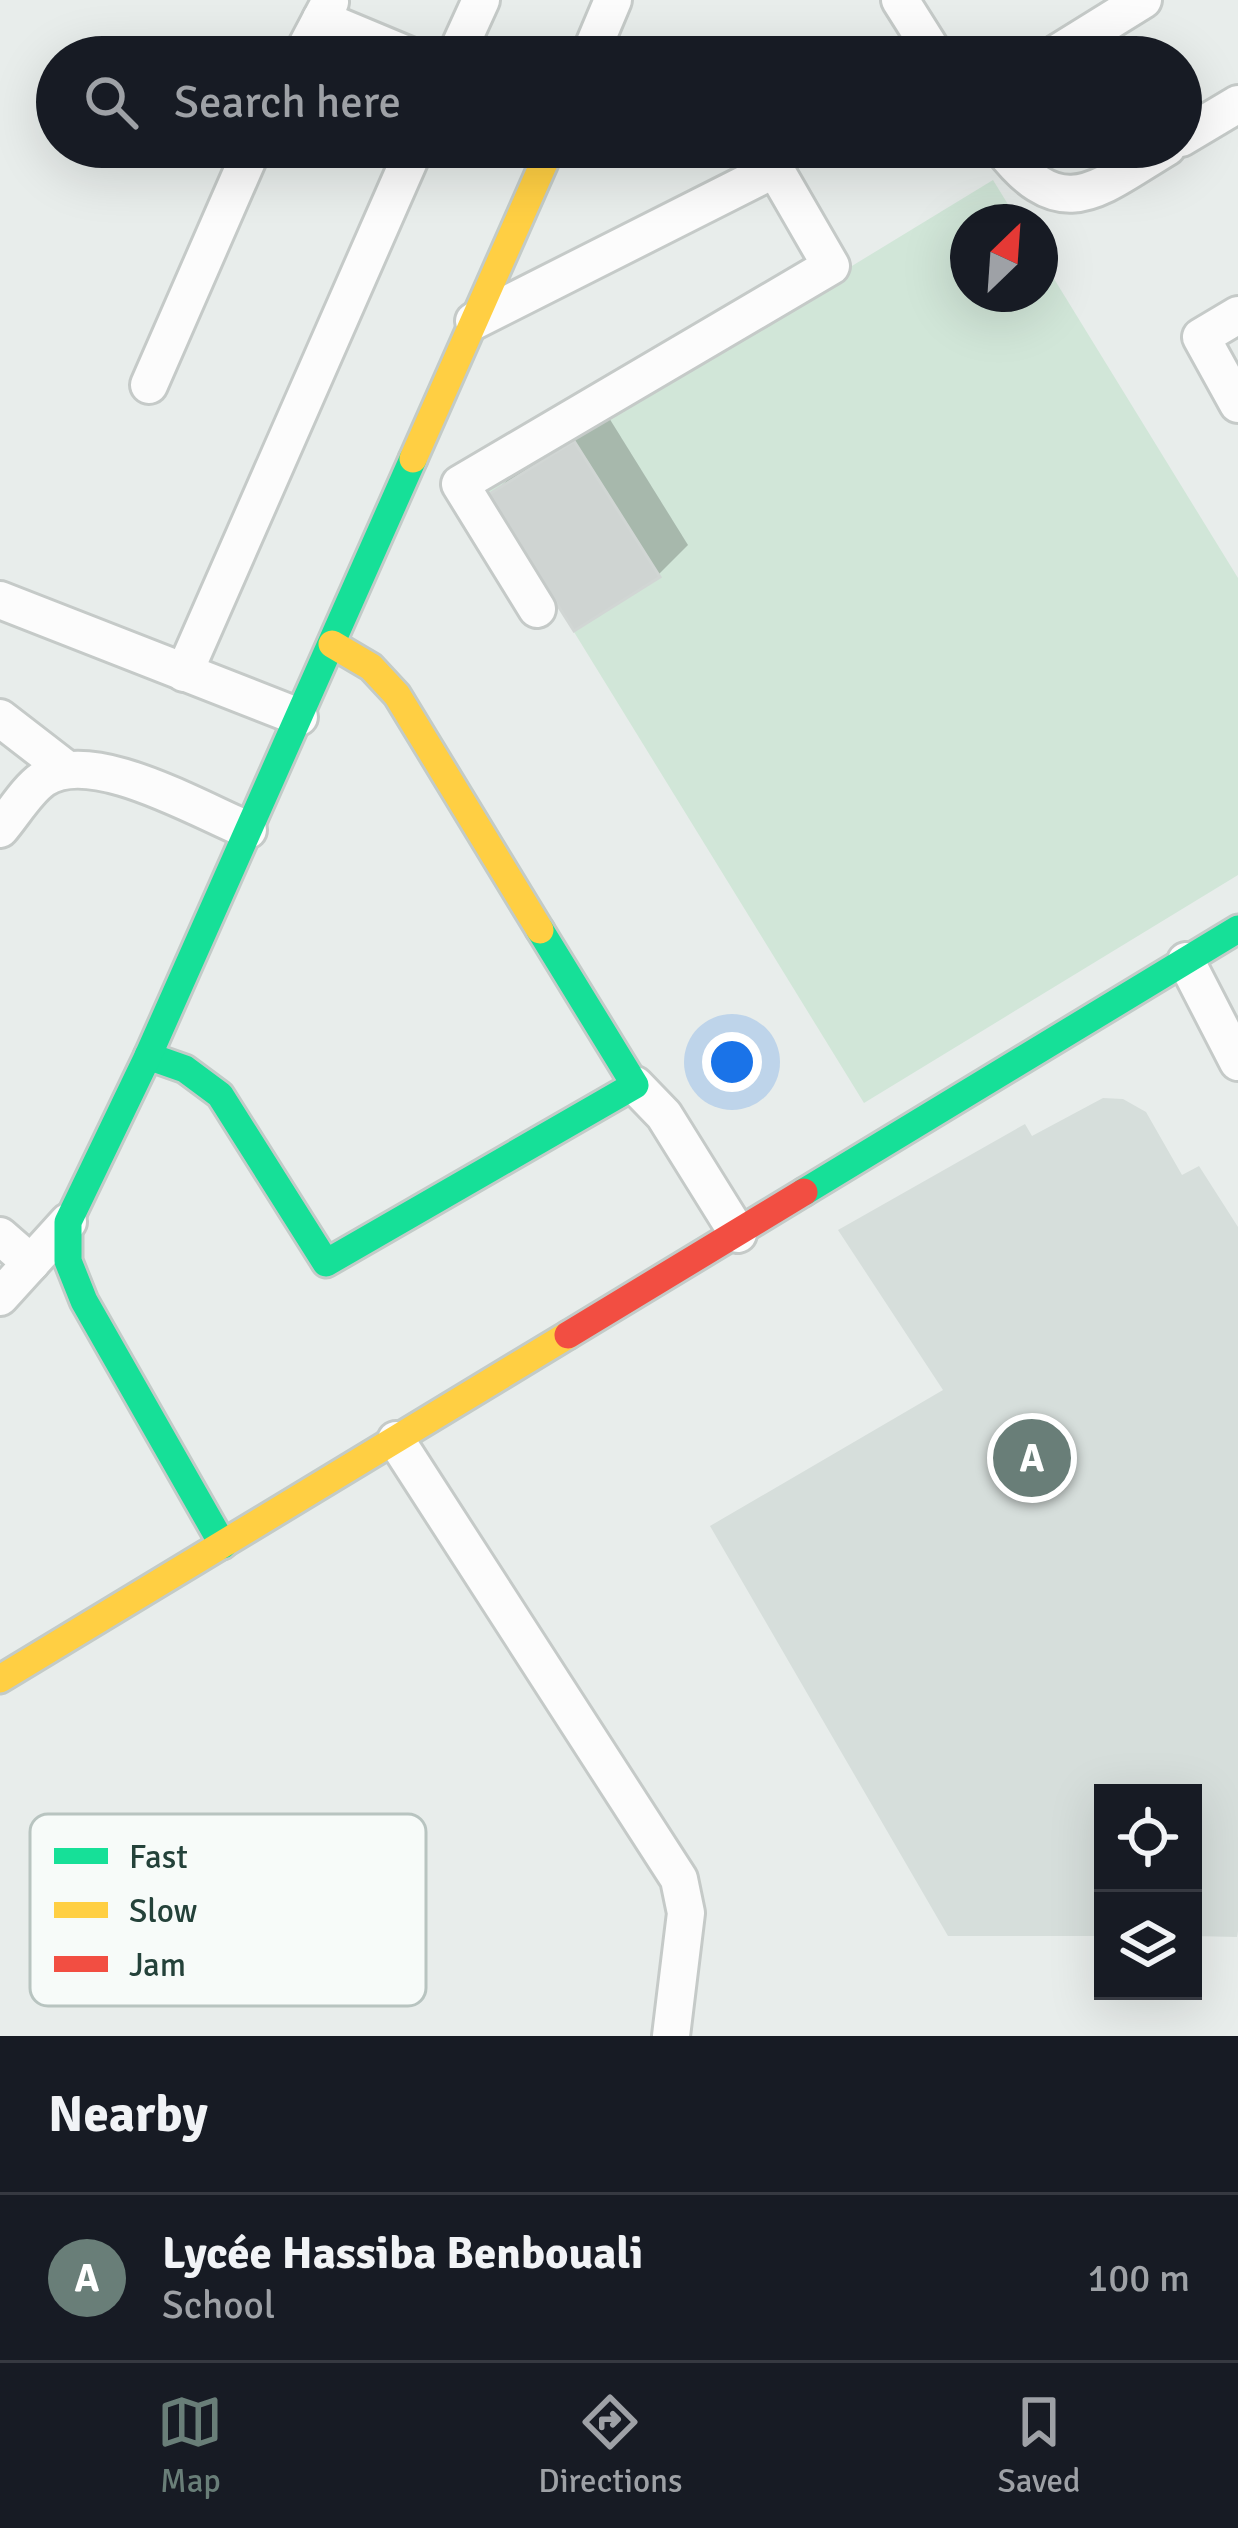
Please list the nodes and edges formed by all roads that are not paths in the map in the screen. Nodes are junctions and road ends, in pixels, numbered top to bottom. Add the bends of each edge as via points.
1 (482, 0) edge
2 (613, 0) edge
3 (900, 0) edge
4 (1143, 0) edge
5 (326, 10) edge
6 (374, 36) edge
7 (465, 36) edge
8 (598, 36) edge
9 (923, 36) edge
10 (1086, 36) edge
11 (1238, 104) edge
12 (1202, 125) edge
13 (244, 168) edge
14 (406, 168) edge
15 (541, 168) edge
16 (1022, 168) edge
17 (1132, 168) edge
18 (1238, 316) edge
19 (474, 321) junction
20 (149, 385) dead end
21 (1238, 404) edge
22 (0, 600) edge
23 (537, 609) dead end
24 (332, 644) junction
25 (184, 673) junction
26 (299, 717) junction
27 (0, 718) edge
28 (66, 769) junction
29 (0, 829) edge
30 (248, 830) junction
31 (1238, 929) edge
32 (1186, 961) junction
33 (148, 1057) junction
34 (1238, 1062) edge
35 (635, 1084) junction
36 (68, 1222) junction
37 (738, 1234) junction
38 (0, 1236) edge
39 (31, 1263) junction
40 (0, 1298) edge
41 (396, 1440) junction
42 (223, 1545) junction
43 (0, 1679) edge
44 (670, 2036) edge

1 - 7 street
2 - 8 street
3 - 9 street
4 - 10 street
5 - 6 street
11 - 12 street
13 - 20 street
14 - 25 street
15 - 19 street
16 - 17 street via 1046,192 1071,198
18 - 21 street via 1202,338
19 - 23 street via 775,169 831,266 460,484
19 - 24 street
22 - 25 street
24 - 26 street
24 - 35 street via 398,694
25 - 26 street
26 - 30 street
27 - 28 street
28 - 29 street via 41,780
28 - 30 street via 98,768
30 - 33 street
31 - 32 street
32 - 34 street
32 - 37 street
33 - 35 street via 185,1069 220,1095 326,1263
33 - 36 street
35 - 37 street via 664,1114
36 - 39 street
36 - 42 street via 68,1262 84,1301
37 - 41 street
38 - 39 street
39 - 40 street
41 - 42 street
41 - 44 street via 680,1879 686,1913
42 - 43 street

